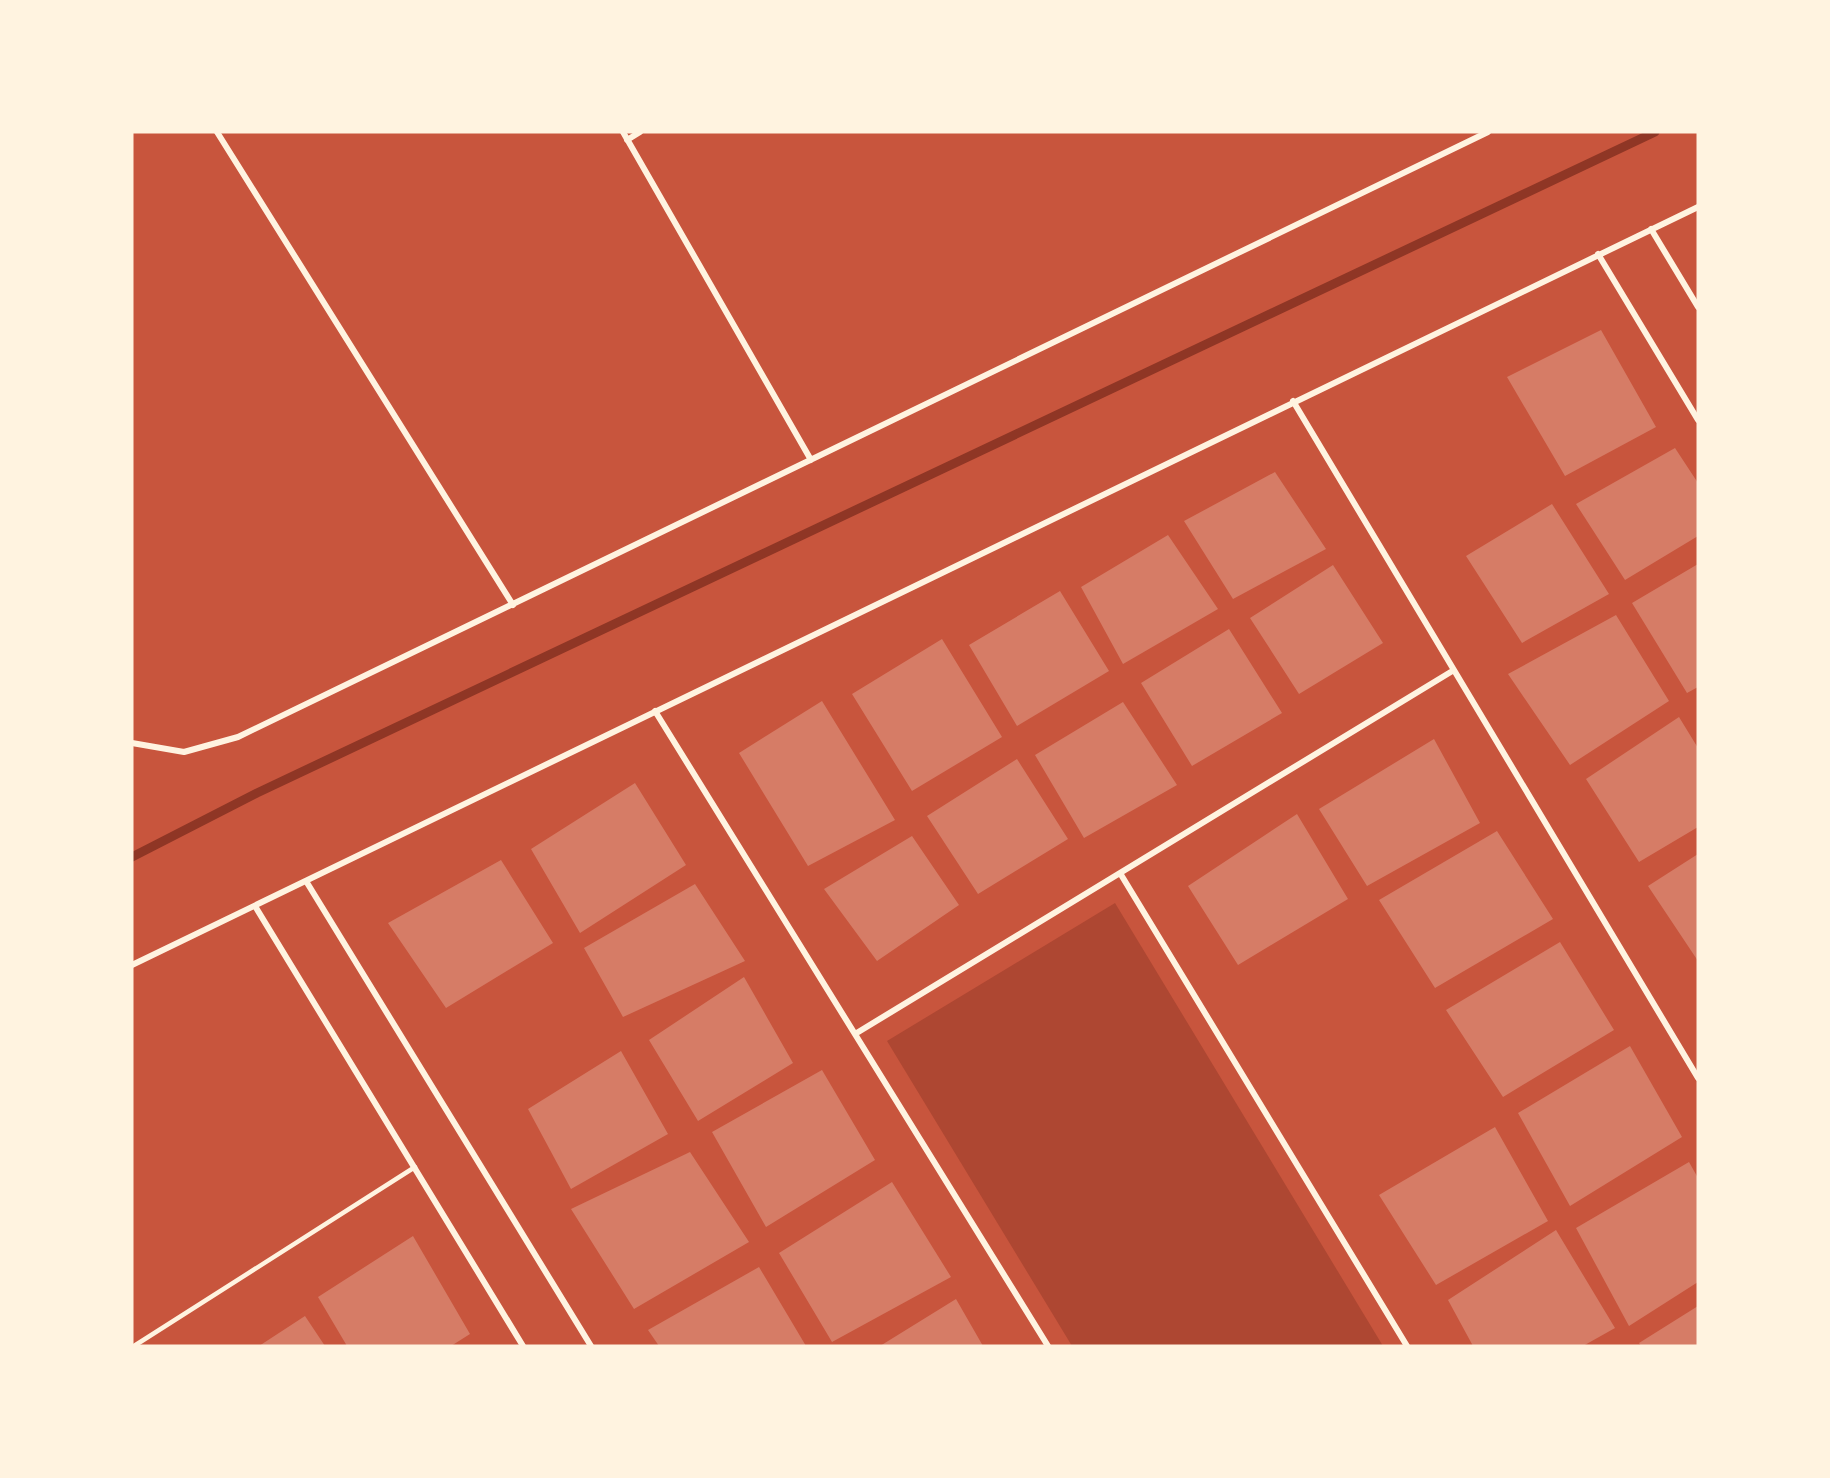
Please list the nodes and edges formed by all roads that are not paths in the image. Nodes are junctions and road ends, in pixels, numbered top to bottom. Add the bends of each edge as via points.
1 (217, 132) edge
2 (623, 132) edge
3 (640, 132) edge
4 (1488, 132) edge
5 (627, 140) junction
6 (1698, 207) edge
7 (1651, 230) junction
8 (1598, 254) junction
9 (1698, 307) edge
10 (1293, 401) junction
11 (1698, 420) edge
12 (811, 460) junction
13 (513, 604) junction
14 (1454, 670) junction
15 (655, 711) junction
16 (132, 743) edge
17 (1120, 873) junction
18 (306, 881) junction
19 (255, 906) junction
20 (132, 965) edge
21 (855, 1034) junction
22 (1698, 1078) edge
23 (415, 1167) junction
24 (134, 1346) edge
25 (523, 1346) edge
26 (591, 1346) edge
27 (1048, 1346) edge
28 (1407, 1346) edge

1 - 13 street
2 - 5 street
3 - 5 street
4 - 12 street
5 - 12 street
6 - 7 street
7 - 8 street
7 - 9 street
8 - 10 street
8 - 11 street
10 - 14 street
10 - 15 street
12 - 13 street
13 - 16 street via 238,737 184,752
14 - 17 street
14 - 22 street
15 - 18 street
15 - 21 street
17 - 21 street
17 - 28 street
18 - 19 street
18 - 26 street
19 - 20 street
19 - 23 street
21 - 27 street
23 - 24 lane
23 - 25 street

